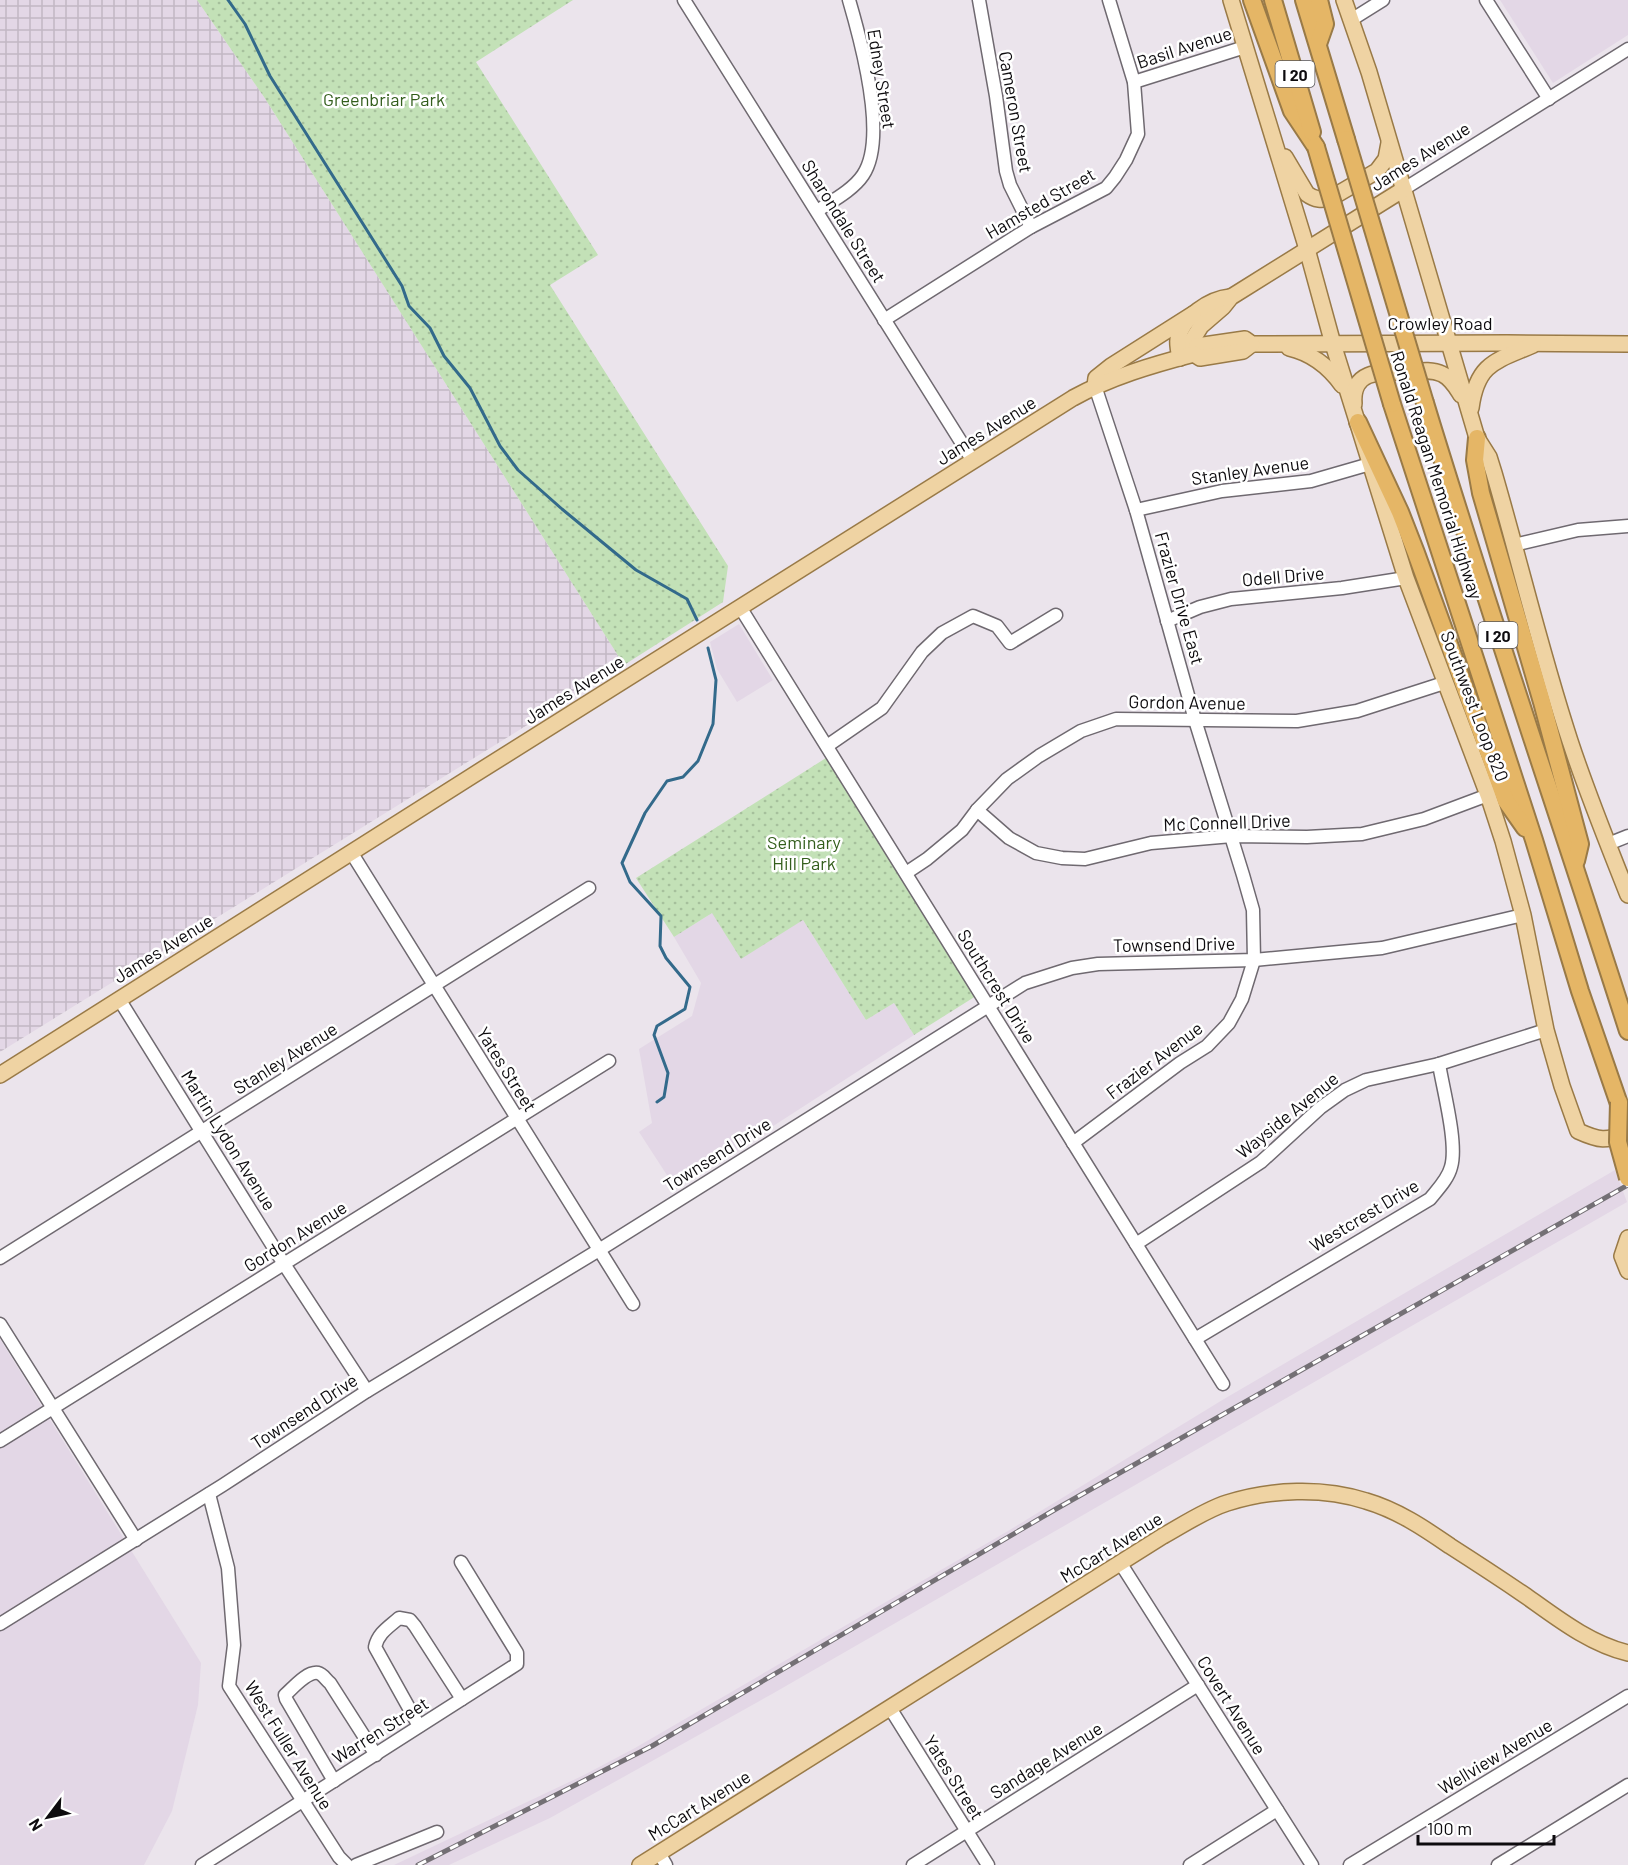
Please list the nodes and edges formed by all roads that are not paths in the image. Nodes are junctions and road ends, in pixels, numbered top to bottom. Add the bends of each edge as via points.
1 (684, 0) edge
2 (849, 0) edge
3 (979, 0) edge
4 (1109, 0) edge
5 (1231, 0) edge
6 (1252, 0) edge
7 (1273, 0) edge
8 (1304, 0) edge
9 (1319, 0) edge
10 (1344, 0) edge
11 (1383, 0) edge
12 (1486, 0) edge
13 (1351, 20) junction
14 (1318, 44) junction
15 (1245, 47) junction
16 (1628, 48) edge
17 (1134, 82) junction
18 (1549, 99) junction
19 (1274, 139) junction
20 (1390, 141) junction
21 (1316, 147) junction
22 (1404, 189) junction
23 (817, 211) junction
24 (1031, 226) junction
25 (1307, 249) junction
26 (1232, 297) junction
27 (1194, 314) junction
28 (884, 320) junction
29 (1449, 343) junction
30 (1538, 343) junction
31 (1275, 344) junction
32 (1333, 344) junction
33 (1628, 344) edge
34 (1187, 356) junction
35 (1095, 386) junction
36 (1350, 396) junction
37 (1469, 409) junction
38 (1357, 419) junction
39 (1477, 438) junction
40 (973, 461) junction
41 (1370, 464) junction
42 (1136, 510) junction
43 (1628, 526) edge
44 (1514, 545) junction
45 (1406, 578) junction
46 (741, 607) junction
47 (1056, 615) dead end
48 (1167, 621) junction
49 (1444, 683) junction
50 (1196, 720) junction
51 (827, 746) junction
52 (1488, 795) junction
53 (977, 810) junction
54 (1232, 836) junction
55 (1628, 836) edge
56 (1534, 840) junction
57 (1608, 844) junction
58 (351, 852) junction
59 (1575, 865) junction
60 (906, 873) junction
61 (589, 888) dead end
62 (1628, 895) edge
63 (1523, 915) junction
64 (1254, 960) junction
65 (434, 985) junction
66 (119, 999) junction
67 (988, 1005) junction
68 (1546, 1030) junction
69 (1628, 1031) edge
70 (609, 1061) dead end
71 (1439, 1064) junction
72 (0, 1075) edge
73 (1619, 1102) junction
74 (517, 1119) junction
75 (202, 1131) junction
76 (1628, 1132) edge
77 (1073, 1143) junction
78 (1628, 1178) edge
79 (1628, 1239) edge
80 (1136, 1244) junction
81 (599, 1250) junction
82 (0, 1258) edge
83 (284, 1264) junction
84 (1628, 1271) edge
85 (633, 1304) dead end
86 (0, 1324) edge
87 (1195, 1339) junction
88 (1223, 1384) dead end
89 (367, 1391) junction
90 (53, 1408) junction
91 (0, 1440) edge
92 (209, 1494) junction
93 (136, 1539) junction
94 (461, 1562) dead end
95 (1121, 1564) junction
96 (0, 1624) edge
97 (1628, 1653) edge
98 (1198, 1685) junction
99 (1628, 1696) edge
100 (462, 1699) junction
101 (890, 1708) junction
102 (419, 1726) junction
103 (376, 1755) junction
104 (334, 1781) junction
105 (1628, 1785) edge
106 (302, 1801) junction
107 (1277, 1810) junction
108 (967, 1831) junction
109 (437, 1832) dead end
110 (663, 1859) edge
111 (202, 1865) edge
112 (347, 1865) edge
113 (356, 1865) edge
114 (640, 1865) edge
115 (913, 1865) edge
116 (988, 1865) edge
117 (1190, 1865) edge
118 (1312, 1865) edge
119 (1350, 1865) edge
120 (1498, 1865) edge

1 - 23 street, Sharondale Street
2 - 23 street, Edney Street via 869,84 874,143 862,177
3 - 24 street, Cameron Street via 1006,171
4 - 17 street, Hamsted Street
5 - 15 main road
6 - 21 highway via 1292,111
7 - 21 highway, Ronald Reagan Memorial Highway / I 20
8 - 14 highway, Ronald Reagan Memorial Highway / I 20
9 - 14 highway via 1325,24
10 - 13 main road
11 - 13 street
12 - 18 street
13 - 20 main road
14 - 59 highway, Ronald Reagan Memorial Highway / I 20, bridge via 1425,403 1515,690
15 - 17 street, Basil Avenue
15 - 19 main road
16 - 18 street, James Avenue
17 - 24 street, Hamsted Street via 1138,134 1115,177 1106,188
18 - 22 street, James Avenue
19 - 20 main road via 1304,190 1318,199 1331,198 1373,174 1383,165
19 - 25 main road, Southwest Loop 820
20 - 22 main road
21 - 56 highway, Ronald Reagan Memorial Highway / I 20, bridge via 1392,404
22 - 25 main road, James Avenue
22 - 29 main road
23 - 28 street, Sharondale Street
24 - 28 street, Hamsted Street
25 - 26 main road, James Avenue
25 - 32 main road, Southwest Loop 820
26 - 27 main road, James Avenue via 1219,298
26 - 34 main road, James Avenue via 1201,326
27 - 34 main road, James Avenue via 1179,335 1178,342
27 - 35 main road via 1111,366 1096,378
28 - 40 street, Sharondale Street
29 - 30 main road, Crowley Road
29 - 32 main road, Crowley Road
29 - 37 main road
30 - 33 main road, Crowley Road
30 - 37 main road via 1495,362 1485,371 1474,386
31 - 32 main road, Crowley Road
31 - 34 main road, Crowley Road via 1252,344 1243,351 1200,358
31 - 36 main road via 1322,364
32 - 36 main road, Southwest Loop 820
34 - 35 main road, James Avenue
35 - 40 main road, James Avenue
35 - 42 street, Frazier Drive East
36 - 38 main road, Southwest Loop 820
37 - 38 main road via 1451,381 1434,371 1380,372 1368,375 1357,385
37 - 39 main road
38 - 41 main road, Southwest Loop 820
38 - 56 highway via 1416,553 1506,801
39 - 44 main road via 1489,457
39 - 59 highway via 1474,460 1486,515 1580,844
40 - 46 main road, James Avenue
41 - 42 street, Stanley Avenue via 1311,481 1222,491
41 - 45 main road, Southwest Loop 820
42 - 48 street, Frazier Drive East
43 - 44 street via 1578,530
44 - 57 main road via 1570,740
45 - 48 street, Odell Drive via 1231,599
45 - 49 main road, Southwest Loop 820
46 - 51 street, Southcrest Drive
46 - 58 main road, James Avenue
47 - 51 street via 1010,643 997,626 973,616 942,633 922,652 882,708
48 - 50 street, Frazier Drive East
49 - 50 street, Gordon Avenue via 1329,717 1297,722
49 - 52 main road, Southwest Loop 820
50 - 53 street, Gordon Avenue via 1116,719 1081,731 1007,779
50 - 54 street, Frazier Drive East
51 - 60 street, Southcrest Drive
52 - 54 street, Mc Connell Drive via 1424,819 1362,834
52 - 63 main road, Southwest Loop 820
53 - 54 street, Mc Connell Drive via 1009,838 1036,853 1062,858 1085,859 1151,843
53 - 60 street, Gordon Avenue via 962,830
54 - 64 street, Frazier Drive East via 1253,910
55 - 57 street
56 - 73 highway, Ronald Reagan Memorial Highway / I 20
57 - 62 main road
58 - 65 street, Yates Street
58 - 66 main road, James Avenue
59 - 69 highway, Ronald Reagan Memorial Highway / I 20
60 - 67 street, Southcrest Drive
61 - 65 street, Stanley Avenue
63 - 64 street, Townsend Drive via 1382,948
63 - 68 main road, Southwest Loop 820
64 - 67 street, Townsend Drive via 1072,968 1025,983
64 - 77 street, Frazier Avenue via 1242,999 1229,1023 1207,1046
65 - 74 street, Yates Street
65 - 75 street, Stanley Avenue
66 - 72 main road, James Avenue
66 - 75 street, Martin Lydon Avenue
67 - 77 street, Southcrest Drive
67 - 81 street, Townsend Drive
68 - 71 street, Wayside Avenue
68 - 76 main road, Southwest Loop 820 via 1578,1131 1606,1140
70 - 74 street, Gordon Avenue
71 - 80 street, Wayside Avenue via 1366,1080 1345,1090 1261,1162
71 - 87 street, Westcrest Drive via 1453,1149 1451,1167 1430,1199
73 - 76 highway, Ronald Reagan Memorial Highway / I 20
73 - 78 highway, bridge via 1618,1142
74 - 81 street, Yates Street
74 - 83 street, Gordon Avenue
75 - 82 street, Stanley Avenue
75 - 83 street, Martin Lydon Avenue
77 - 80 street, Southcrest Drive
79 - 84 main road via 1622,1256
80 - 87 street, Southcrest Drive
81 - 85 street, Yates Street
81 - 89 street, Townsend Drive
83 - 89 street, Martin Lydon Avenue
83 - 90 street, Gordon Avenue
86 - 90 street
87 - 88 street, Southcrest Drive
89 - 92 street, Townsend Drive
90 - 91 street, Gordon Avenue
90 - 93 street
92 - 93 street, Townsend Drive
92 - 106 street, West Fuller Avenue via 228,1568 234,1645 229,1686
93 - 96 street, Townsend Drive
94 - 100 street, Warren Street via 517,1653 517,1664
95 - 97 main road, McCart Avenue via 1163,1536 1226,1504 1277,1494 1345,1495 1378,1505 1419,1525 1571,1627
95 - 98 street, Covert Avenue
95 - 101 main road, McCart Avenue
98 - 107 street, Covert Avenue
98 - 108 street, Sandage Avenue
99 - 119 street, Wellview Avenue
100 - 102 street, Warren Street
100 - 102 street via 415,1626 410,1620 399,1618 382,1631 375,1647
101 - 108 street, Yates Street
101 - 110 main road, McCart Avenue
102 - 103 street, Warren Street
103 - 104 street, Warren Street
103 - 104 street via 330,1683 321,1674 305,1678 285,1695
104 - 106 street, Warren Street
105 - 120 street
106 - 111 street, Warren Street
106 - 112 street, West Fuller Avenue
107 - 117 street
107 - 118 street, Covert Avenue
108 - 115 street, Sandage Avenue
108 - 116 street, Yates Street
109 - 113 street
110 - 114 main road, McCart Avenue

